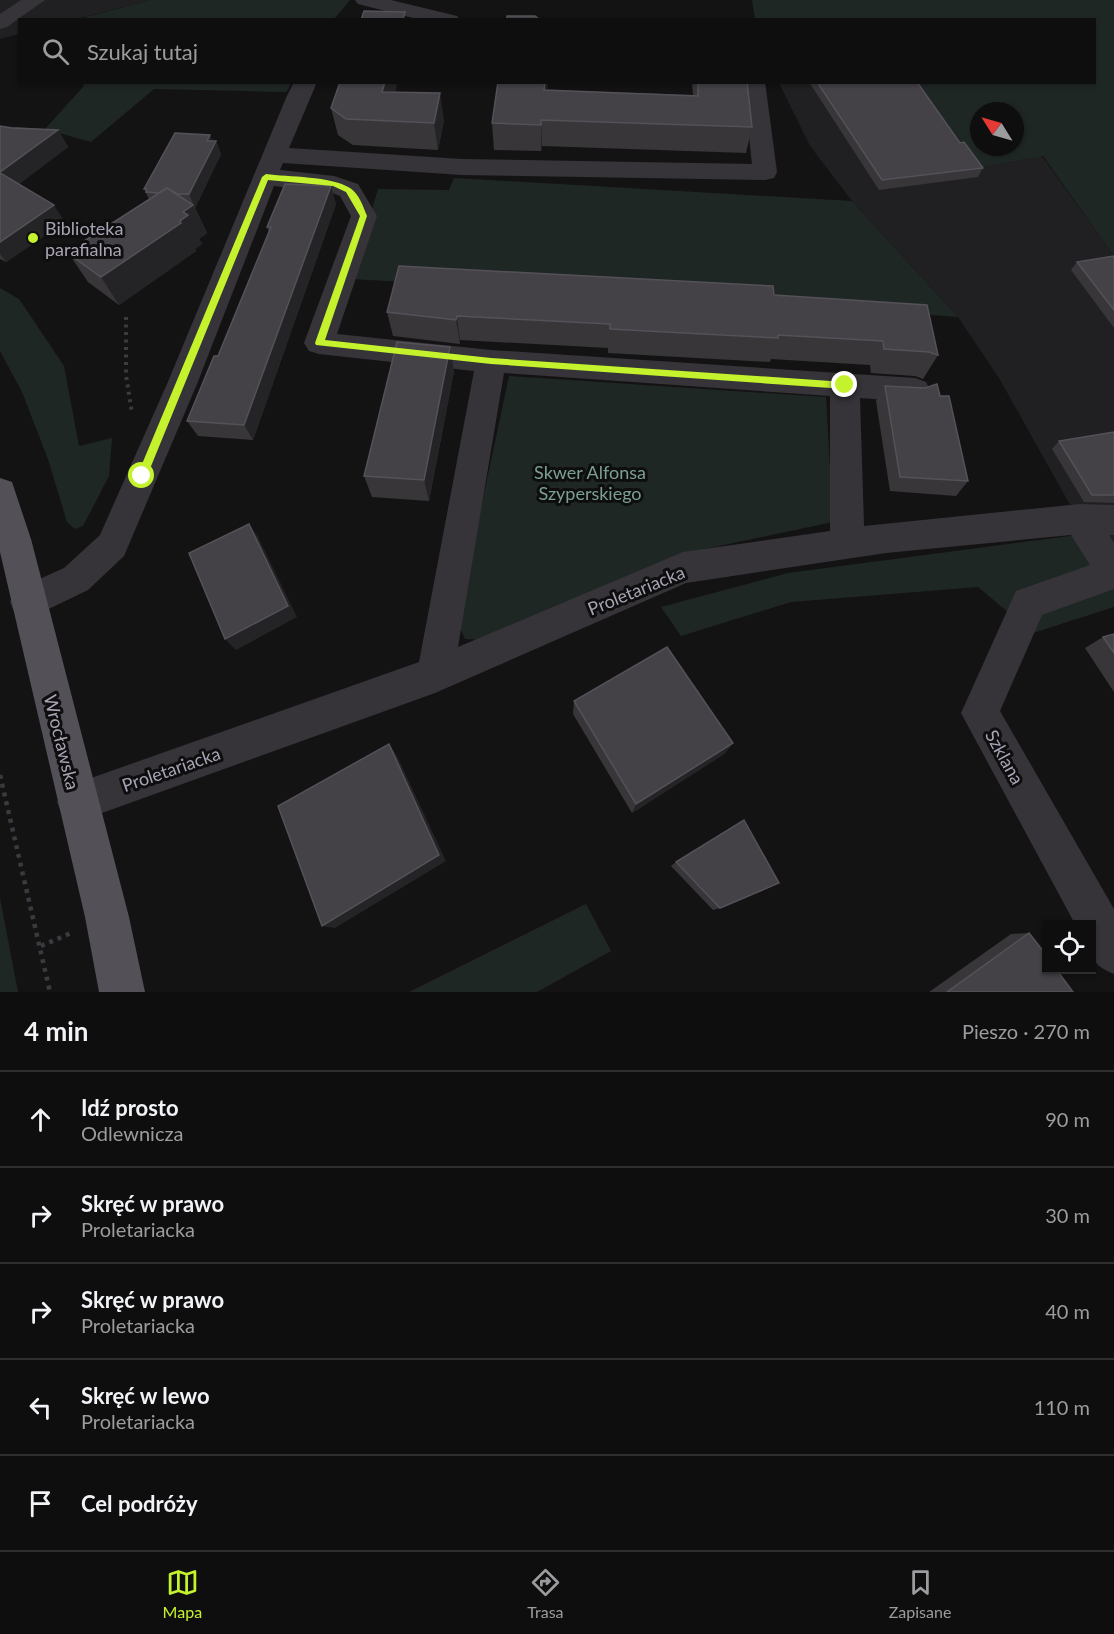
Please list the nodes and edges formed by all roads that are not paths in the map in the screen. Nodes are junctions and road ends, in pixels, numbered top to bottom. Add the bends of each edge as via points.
1 (35, 0) edge
2 (360, 4) edge
3 (439, 18) edge
4 (0, 23) edge
5 (305, 84) edge
6 (754, 84) edge
7 (270, 166) junction
8 (491, 361) junction
9 (845, 385) junction
10 (915, 390) edge
11 (0, 492) edge
12 (1097, 519) edge
13 (847, 544) junction
14 (1114, 573) edge
15 (28, 602) junction
16 (435, 675) junction
17 (76, 802) junction
18 (1114, 952) edge
19 (122, 992) edge

1 - 4 street
2 - 3 street
5 - 7 street
6 - 7 street via 765,172
7 - 8 street via 349,190 364,216 319,343
7 - 15 street via 112,545 76,579
8 - 9 street
8 - 16 street
9 - 10 street
9 - 13 street
11 - 15 main road, Wrocławska
12 - 13 street, Proletariacka
12 - 14 street
13 - 16 street, Proletariacka via 683,568
14 - 18 street, Szklana via 1029,603 980,713
15 - 17 main road, Wrocławska
16 - 17 street, Proletariacka
17 - 19 main road, Wrocławska via 107,917

